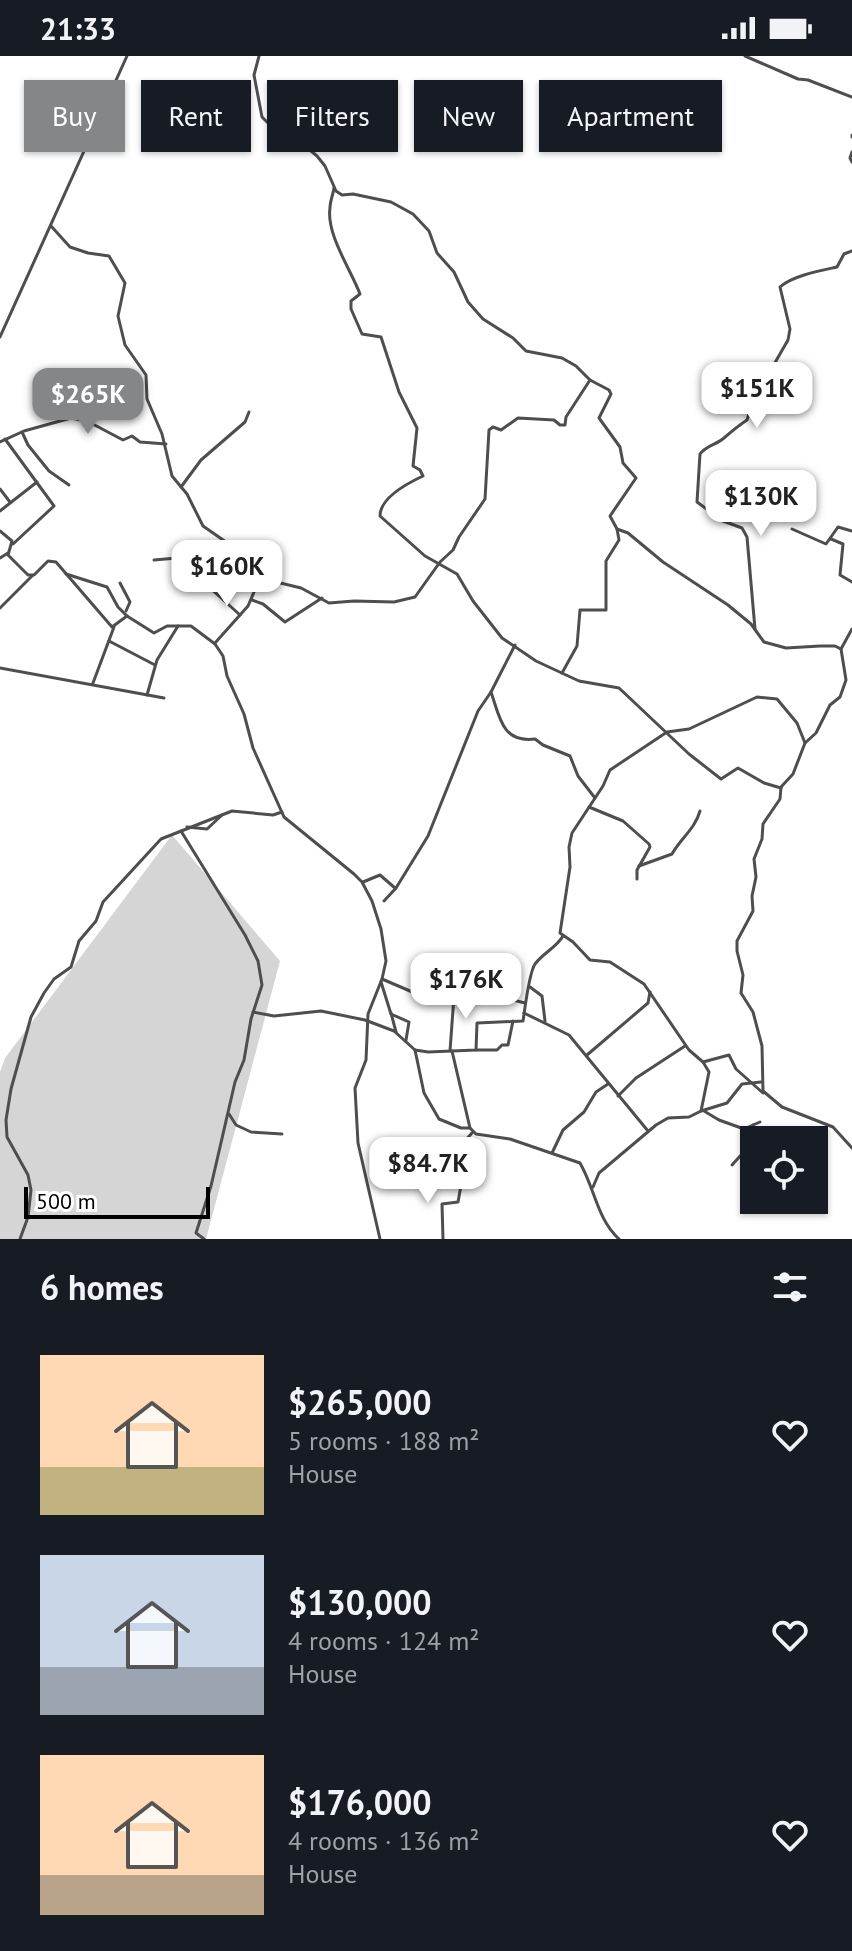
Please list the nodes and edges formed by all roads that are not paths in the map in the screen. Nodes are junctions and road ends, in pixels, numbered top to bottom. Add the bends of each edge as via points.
1 (127, 56) edge
2 (259, 56) edge
3 (745, 56) edge
4 (852, 97) edge
5 (852, 152) edge
6 (852, 162) edge
7 (334, 188) junction
8 (51, 226) junction
9 (852, 251) edge
10 (0, 337) edge
11 (590, 380) junction
12 (249, 412) dead end
13 (22, 432) junction
14 (2, 441) edge
15 (166, 444) junction
16 (37, 482) junction
17 (69, 485) dead end
18 (181, 487) junction
19 (0, 489) edge
20 (10, 503) junction
21 (0, 511) edge
22 (617, 529) junction
23 (792, 529) dead end
24 (0, 531) edge
25 (852, 531) edge
26 (831, 539) junction
27 (12, 545) junction
28 (231, 549) junction
29 (8, 553) junction
30 (0, 558) edge
31 (154, 560) dead end
32 (440, 562) junction
33 (66, 574) junction
34 (32, 576) junction
35 (197, 577) junction
36 (260, 578) junction
37 (852, 582) edge
38 (120, 583) dead end
39 (322, 598) junction
40 (252, 600) junction
41 (0, 608) edge
42 (126, 614) junction
43 (240, 615) junction
44 (178, 626) junction
45 (114, 627) junction
46 (755, 629) junction
47 (851, 632) edge
48 (109, 641) junction
49 (214, 644) junction
50 (515, 645) junction
51 (841, 649) junction
52 (155, 665) junction
53 (0, 668) edge
54 (562, 673) junction
55 (852, 676) edge
56 (845, 678) junction
57 (93, 685) junction
58 (491, 692) junction
59 (147, 696) junction
60 (164, 698) dead end
61 (666, 732) junction
62 (805, 743) junction
63 (781, 788) junction
64 (595, 798) junction
65 (589, 807) junction
66 (700, 811) dead end
67 (282, 812) junction
68 (223, 814) junction
69 (187, 827) junction
70 (180, 830) junction
71 (639, 866) junction
72 (637, 879) dead end
73 (362, 882) junction
74 (395, 888) junction
75 (384, 901) dead end
76 (563, 936) junction
77 (382, 980) junction
78 (529, 987) junction
79 (650, 992) junction
80 (454, 996) junction
81 (526, 1003) junction
82 (253, 1012) junction
83 (391, 1013) junction
84 (524, 1013) junction
85 (367, 1021) junction
86 (513, 1021) junction
87 (545, 1021) junction
88 (396, 1032) junction
89 (405, 1041) junction
90 (685, 1046) junction
91 (415, 1050) junction
92 (476, 1050) junction
93 (451, 1051) junction
94 (586, 1055) junction
95 (703, 1062) junction
96 (761, 1082) junction
97 (753, 1083) junction
98 (608, 1084) junction
99 (764, 1093) junction
100 (618, 1094) junction
101 (702, 1111) junction
102 (229, 1114) junction
103 (760, 1122) dead end
104 (753, 1125) junction
105 (472, 1130) junction
106 (648, 1131) junction
107 (282, 1134) dead end
108 (852, 1148) edge
109 (552, 1153) junction
110 (732, 1165) dead end
111 (599, 1173) junction
112 (587, 1177) junction
113 (593, 1187) junction
114 (20, 1239) edge
115 (204, 1239) edge
116 (380, 1239) edge
117 (443, 1239) edge
118 (619, 1239) edge

1 - 8 street
2 - 7 street via 254,75 262,117 317,156
3 - 4 street
5 - 6 street
7 - 11 street via 342,195 391,202 413,214 483,319 526,351 562,358
7 - 32 street via 331,221 360,294 350,306 362,334 381,337 417,428 413,466 423,475 383,503 379,514 425,556
8 - 10 street
8 - 15 street via 70,247 109,256 121,274 122,338 146,375 147,399
9 - 46 street via 838,266 799,274 779,288 788,340 747,420 700,454 697,502 747,537
11 - 22 street via 611,394 599,418 636,478 610,516
11 - 32 street via 565,425 518,418 501,430 489,430 485,499
12 - 18 street
13 - 14 street
13 - 15 street via 77,418 123,440 132,436
13 - 17 street via 49,471
14 - 16 street
15 - 18 street via 171,474
16 - 20 street
16 - 27 street via 53,509
18 - 28 street via 203,526
19 - 20 street
20 - 21 street
22 - 46 street
22 - 54 street via 619,542 606,564 606,610 580,610 577,646
23 - 26 street via 825,544
24 - 27 street
25 - 26 street via 839,527
26 - 37 street via 844,545 840,575
27 - 29 street
28 - 35 street
28 - 36 street
29 - 30 street
29 - 34 street
31 - 35 street via 177,557
32 - 39 street via 410,599 329,603
32 - 50 street via 460,577 498,633
33 - 34 street via 51,560
33 - 42 street via 107,587
33 - 45 street
34 - 41 street
35 - 43 street
36 - 39 street
36 - 40 street
38 - 42 street via 130,602
39 - 40 street via 285,622
40 - 43 street
42 - 44 street via 154,633
42 - 45 street
43 - 49 street
44 - 49 street via 192,626
44 - 52 street
45 - 48 street
46 - 51 street via 763,642 777,646
47 - 51 street
48 - 52 street
48 - 57 street
49 - 67 street
50 - 54 street
50 - 58 street
51 - 56 street
52 - 59 street
53 - 57 street
54 - 61 street via 588,685 619,688
55 - 56 street
56 - 62 street via 840,697
57 - 59 street
58 - 64 street via 508,733 570,756
58 - 74 street via 478,711 435,821
59 - 60 street
61 - 62 street via 684,731 761,696 777,699
61 - 63 street via 721,779 738,768
61 - 64 street via 610,770
62 - 63 street
63 - 96 street via 780,799 763,824 754,859 753,911 737,948 741,993 753,1012 762,1046
64 - 65 street
65 - 71 street via 623,821 647,841 650,847
65 - 76 street via 570,841 559,924
66 - 71 street via 672,854
67 - 68 street
67 - 73 street
68 - 69 street
68 - 69 street via 207,829
69 - 70 street
70 - 82 street via 256,956 262,985
70 - 114 street via 161,839 103,902 79,941 71,967 54,979 31,1017 6,1128 30,1184 29,1212
71 - 72 street
73 - 74 street via 380,875
73 - 77 street via 383,938
74 - 75 street
76 - 78 street via 533,967
76 - 79 street via 590,960 610,962
77 - 80 street via 417,994
77 - 83 street
77 - 85 street
78 - 81 street
78 - 87 street via 541,995
79 - 90 street
79 - 94 street via 648,1003
80 - 81 street
80 - 93 street
81 - 84 street
82 - 85 street via 268,1017 321,1011
82 - 102 street
83 - 88 street
83 - 89 street via 409,1022
84 - 86 street via 523,1021
84 - 87 street
85 - 88 street
85 - 116 street via 366,1060 355,1088 358,1143
86 - 92 street via 508,1045
86 - 92 street via 477,1023
87 - 94 street via 565,1032
88 - 89 street
89 - 91 street
90 - 95 street
90 - 100 street
91 - 93 street
91 - 105 street via 421,1086 435,1115
92 - 93 street
93 - 105 street
94 - 98 street
95 - 97 street via 729,1055
95 - 101 street via 709,1073
96 - 97 street
96 - 99 street
97 - 99 street
97 - 101 street via 738,1087 727,1103
98 - 100 street
98 - 109 street via 563,1130
99 - 108 street via 782,1107 833,1127
100 - 106 street
101 - 104 street via 744,1129
101 - 106 street via 666,1119
102 - 107 street via 236,1125 251,1132
102 - 115 street via 196,1233
103 - 104 street
104 - 110 street
105 - 109 street
105 - 117 street via 463,1143 458,1202 442,1204
106 - 111 street
109 - 112 street via 580,1163
111 - 112 street
111 - 113 street
112 - 113 street
113 - 118 street via 607,1228

